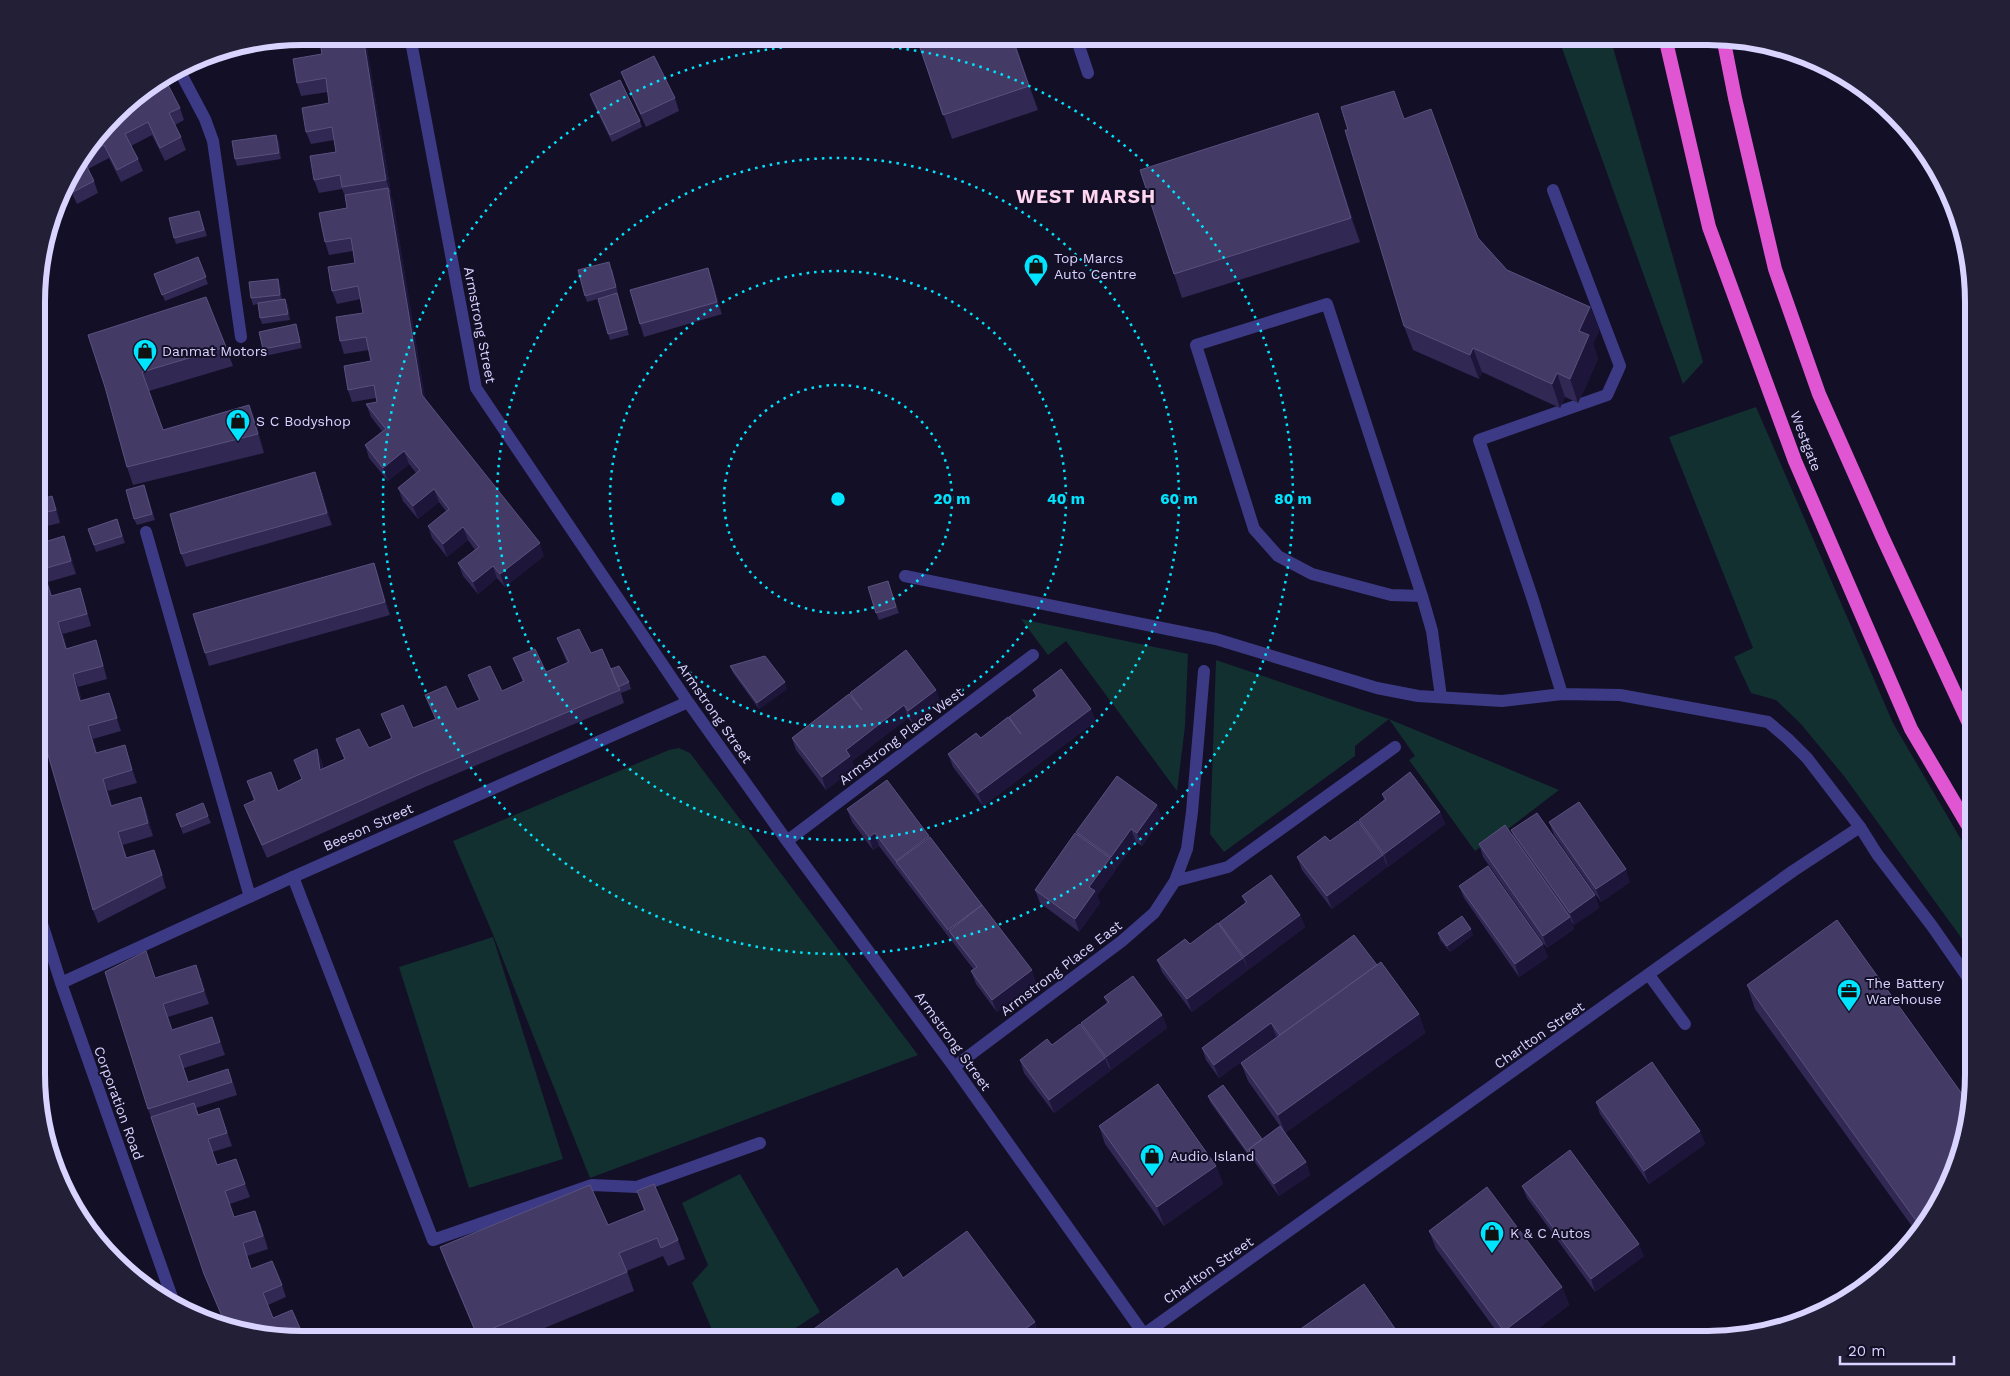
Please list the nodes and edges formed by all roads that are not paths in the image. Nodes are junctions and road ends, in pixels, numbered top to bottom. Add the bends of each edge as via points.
1 (412, 45) edge
2 (1079, 45) edge
3 (1667, 45) edge
4 (1725, 46) edge
5 (1088, 73) dead end
6 (182, 75) edge
7 (1553, 190) dead end
8 (241, 337) dead end
9 (146, 532) dead end
10 (905, 576) dead end
11 (1422, 596) junction
12 (1033, 654) dead end
13 (1204, 671) dead end
14 (1562, 694) junction
15 (1441, 697) junction
16 (688, 702) junction
17 (1965, 715) edge
18 (1395, 747) dead end
19 (1965, 820) edge
20 (1860, 827) junction
21 (787, 841) junction
22 (293, 876) junction
23 (1175, 881) junction
24 (250, 897) junction
25 (45, 934) edge
26 (1965, 973) edge
27 (1649, 975) junction
28 (60, 982) junction
29 (1685, 1024) dead end
30 (954, 1067) junction
31 (760, 1143) dead end
32 (171, 1295) edge
33 (1139, 1331) edge
34 (1151, 1331) edge

1 - 16 street, Armstrong Street via 476,388
2 - 5 street
3 - 19 highway, Westgate via 1709,227 1795,462 1911,729
4 - 17 highway via 1775,269 1819,394
6 - 8 street via 213,141
7 - 14 street via 1620,366 1607,395 1479,440 1534,600
9 - 24 street
10 - 15 street via 1207,637 1378,688
11 - 11 street via 1327,304 1196,345 1254,529 1278,556 1312,574 1391,595
11 - 15 street via 1432,631
12 - 21 street, Armstrong Place West
13 - 23 street, Armstrong Place East via 1187,849
14 - 15 street via 1502,702
14 - 20 street via 1620,695 1768,722 1807,758
16 - 21 street, Armstrong Street
16 - 22 street, Beeson Street
18 - 23 street via 1228,867
20 - 26 street
20 - 27 street, Charlton Street
21 - 30 street, Armstrong Street
22 - 24 street, Beeson Street
22 - 31 street via 433,1240 592,1185 637,1187
23 - 30 street, Armstrong Place East via 1154,913 1122,941
24 - 28 street, Beeson Street
25 - 28 street, Corporation Road
27 - 29 street
27 - 34 street, Charlton Street
28 - 32 street, Corporation Road
30 - 33 street, Armstrong Street

